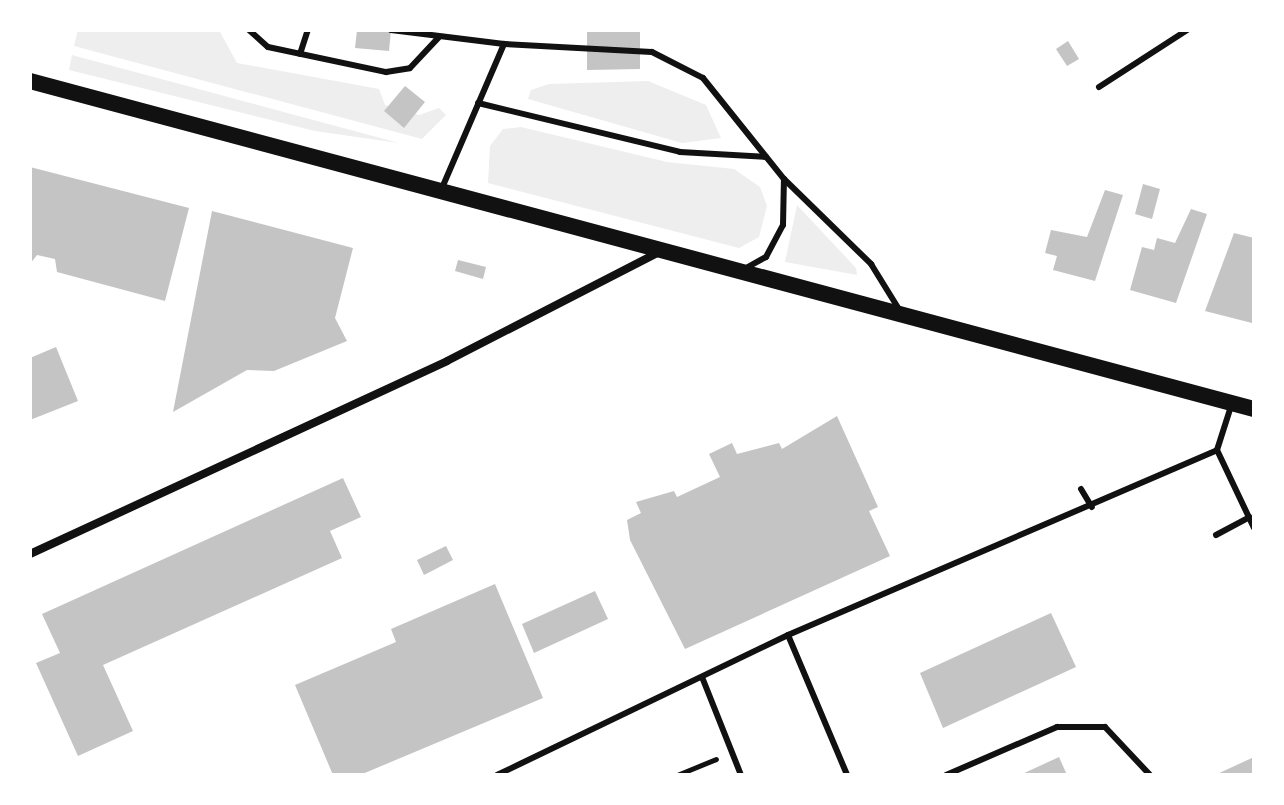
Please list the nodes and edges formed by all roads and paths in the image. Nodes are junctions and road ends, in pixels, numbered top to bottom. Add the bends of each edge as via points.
1 (249, 30) edge
2 (308, 30) edge
3 (391, 30) edge
4 (1187, 30) edge
5 (439, 37) junction
6 (504, 44) junction
7 (300, 54) junction
8 (30, 81) edge
9 (1099, 87) dead end
10 (478, 103) junction
11 (766, 157) junction
12 (784, 179) junction
13 (440, 192) junction
14 (662, 250) junction
15 (739, 272) junction
16 (902, 314) junction
17 (1232, 403) junction
18 (1254, 409) edge
19 (1217, 450) junction
20 (1081, 489) dead end
21 (1092, 507) junction
22 (1250, 517) junction
23 (1254, 528) edge
24 (1216, 535) dead end
25 (30, 554) edge
26 (788, 635) junction
27 (702, 677) junction
28 (731, 752) junction
29 (497, 775) edge
30 (677, 775) edge
31 (741, 775) edge
32 (847, 775) edge
33 (946, 775) edge
34 (1150, 775) edge

1 - 7 lane via 268,47
2 - 7 lane
3 - 5 lane
4 - 9 lane
5 - 6 lane
5 - 7 lane via 410,68 386,72
6 - 10 lane
6 - 11 lane via 652,52 703,78
8 - 13 main road
10 - 11 lane via 680,152
10 - 13 lane
11 - 12 lane
12 - 15 lane via 783,225 766,257
12 - 16 lane via 871,264
13 - 14 main road
14 - 15 main road
14 - 25 street via 447,361
15 - 16 main road
16 - 17 main road
17 - 18 main road
17 - 19 lane
19 - 21 lane
19 - 22 lane
20 - 21 lane
21 - 26 lane
22 - 23 lane
22 - 24 lane
26 - 27 lane
26 - 32 lane
27 - 28 lane
27 - 29 lane
28 - 30 path
28 - 31 lane
33 - 34 lane via 1057,727 1105,727

